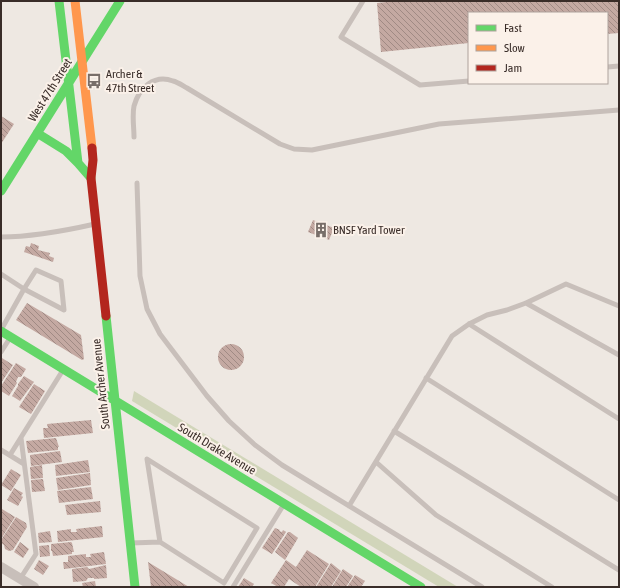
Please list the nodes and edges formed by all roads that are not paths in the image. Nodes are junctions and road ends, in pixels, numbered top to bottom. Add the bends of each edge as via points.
1 (59, 1) edge
2 (75, 1) edge
3 (120, 1) edge
4 (363, 1) edge
5 (82, 61) junction
6 (619, 66) edge
7 (608, 67) edge
8 (468, 81) edge
9 (68, 83) junction
10 (619, 110) edge
11 (37, 133) junction
12 (134, 137) dead end
13 (78, 163) junction
14 (91, 178) junction
15 (137, 183) dead end
16 (1, 191) edge
17 (96, 224) junction
18 (1, 237) edge
19 (1, 274) edge
20 (24, 289) junction
21 (526, 303) junction
22 (619, 306) edge
23 (469, 324) junction
24 (1, 331) edge
25 (10, 337) junction
26 (1, 352) edge
27 (619, 356) edge
28 (63, 370) junction
29 (426, 378) junction
30 (115, 401) junction
31 (619, 418) edge
32 (394, 431) junction
33 (21, 438) junction
34 (1, 450) edge
35 (10, 455) junction
36 (376, 462) junction
37 (24, 464) junction
38 (619, 500) edge
39 (284, 504) junction
40 (349, 506) junction
41 (160, 542) junction
42 (130, 544) junction
43 (1, 567) edge
44 (619, 570) edge
45 (20, 579) junction
46 (34, 587) edge
47 (135, 587) edge
48 (233, 587) edge
49 (421, 587) edge
50 (482, 587) edge
51 (552, 587) edge

1 - 9 main road
2 - 5 main road, South Archer Avenue
3 - 5 main road, West 47th Street
4 - 8 lane via 341,37 420,85
5 - 9 main road, West 47th Street
5 - 14 main road, South Archer Avenue via 93,160
6 - 7 lane
9 - 11 main road, West 47th Street
9 - 13 main road
10 - 12 lane via 439,124 312,150 294,149 280,144 187,88 165,79 154,80 139,94 134,106
11 - 13 main road via 66,151
11 - 16 main road, West 47th Street
13 - 14 main road
14 - 17 main road, South Archer Avenue
15 - 40 lane via 140,276 147,309 160,334 207,396 255,445 282,465
17 - 18 lane via 48,233
17 - 30 main road, South Archer Avenue
19 - 20 lane
20 - 20 lane via 31,292 64,310 61,281 36,270
20 - 24 lane
21 - 22 lane via 566,284
21 - 23 lane via 487,315
21 - 27 lane
23 - 29 lane via 452,336
23 - 31 lane
24 - 25 main road, South Drake Avenue
25 - 26 lane
25 - 28 main road, South Drake Avenue
28 - 30 main road, South Drake Avenue
28 - 33 lane
29 - 32 lane
29 - 38 lane
30 - 39 main road, South Drake Avenue
30 - 42 main road, South Archer Avenue
32 - 36 lane
32 - 44 lane
33 - 35 lane
33 - 37 lane
34 - 35 lane
35 - 37 lane
36 - 40 lane
36 - 51 lane via 436,515
37 - 45 lane via 36,554
39 - 48 lane
39 - 49 main road, South Drake Avenue
40 - 50 lane
41 - 41 lane via 146,459 257,528 224,583
41 - 42 lane
42 - 47 main road, South Archer Avenue
43 - 45 street
45 - 46 street

